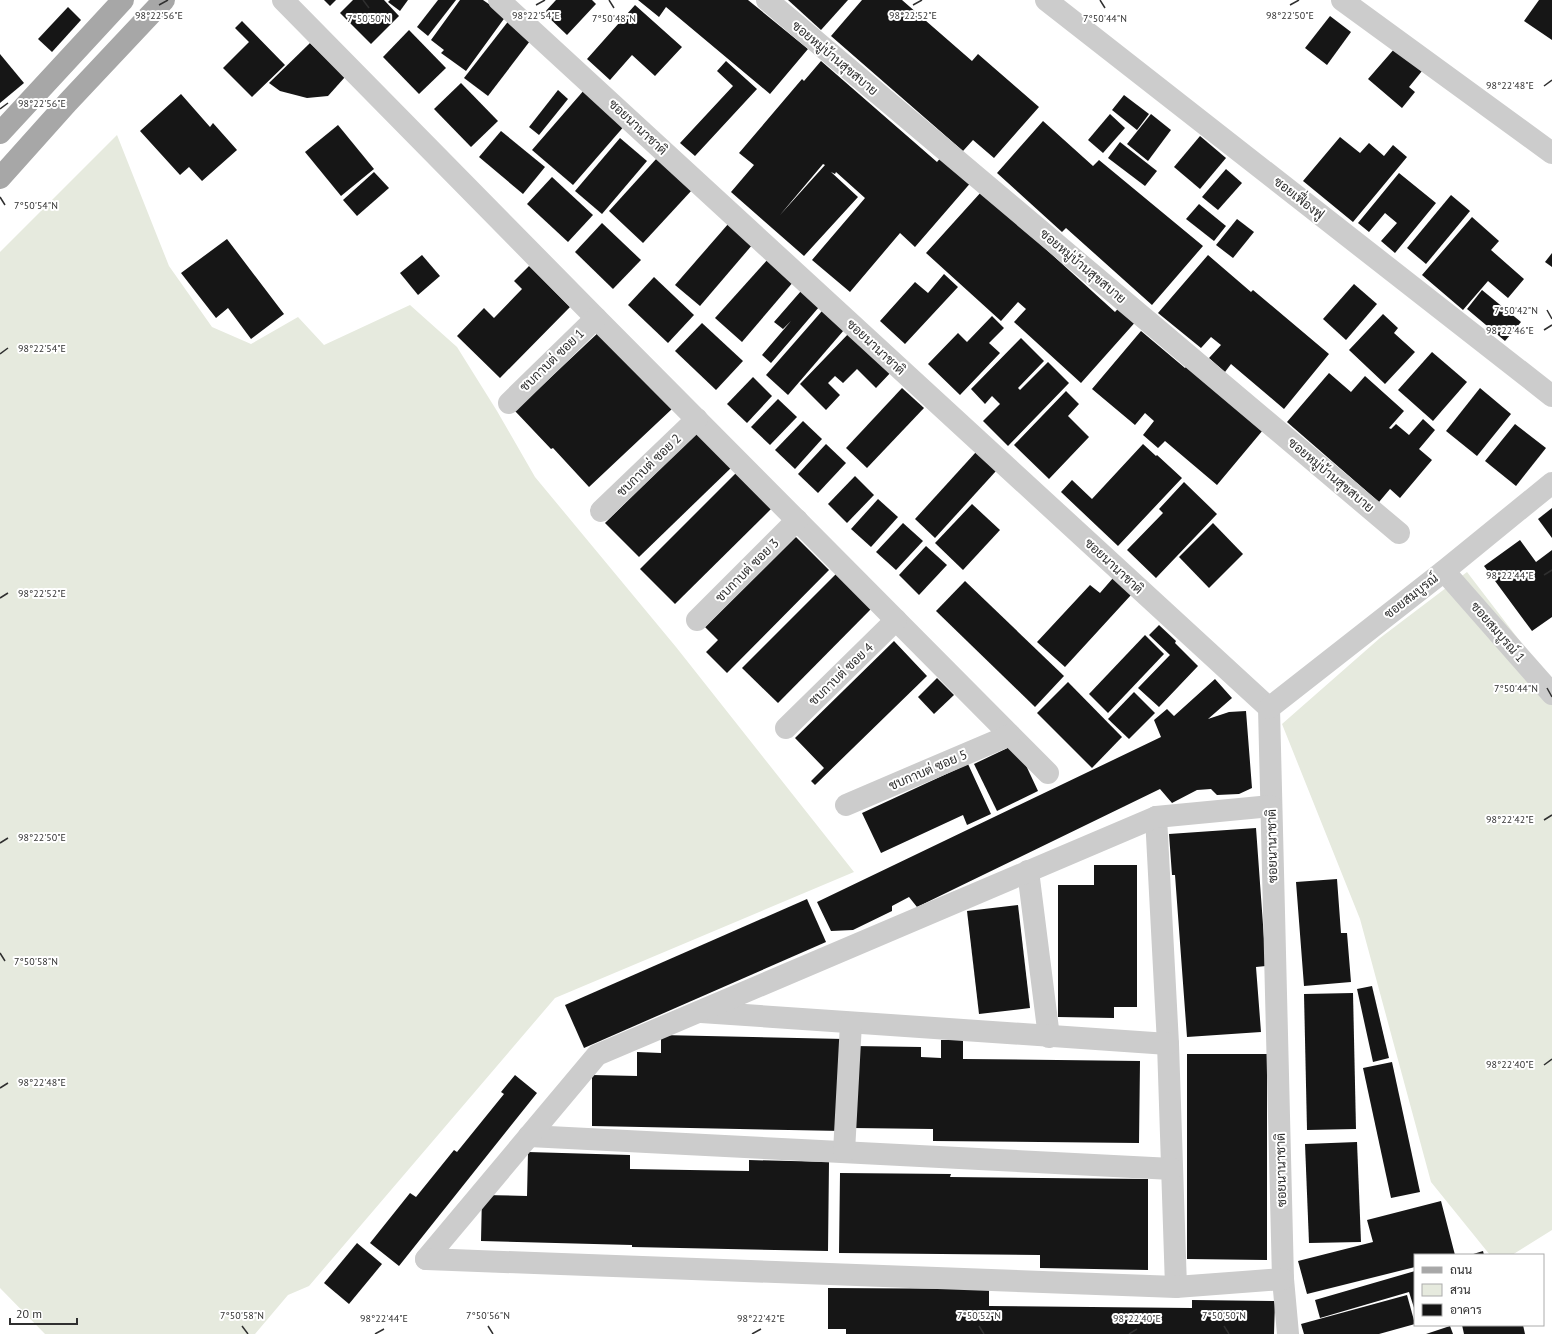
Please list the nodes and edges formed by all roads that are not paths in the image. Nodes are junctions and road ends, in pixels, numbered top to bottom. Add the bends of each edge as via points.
1 (123, 0) edge
2 (164, 0) edge
3 (283, 0) edge
4 (499, 0) edge
5 (767, 0) edge
6 (1046, 0) edge
7 (1342, 0) edge
8 (0, 133) edge
9 (1552, 153) edge
10 (0, 178) edge
11 (596, 318) junction
12 (1552, 396) edge
13 (509, 403) dead end
14 (696, 419) junction
15 (1552, 483) edge
16 (601, 512) dead end
17 (797, 520) junction
18 (1399, 533) dead end
19 (1444, 570) junction
20 (697, 620) dead end
21 (896, 620) junction
22 (1552, 694) edge
23 (1269, 708) junction
24 (786, 728) dead end
25 (1010, 735) junction
26 (1048, 773) dead end
27 (846, 805) dead end
28 (1271, 806) junction
29 (1156, 817) junction
30 (1028, 871) junction
31 (697, 1012) junction
32 (851, 1023) junction
33 (1049, 1037) junction
34 (1168, 1044) junction
35 (529, 1136) junction
36 (844, 1152) junction
37 (1172, 1169) junction
38 (1283, 1280) junction
39 (1176, 1287) junction
40 (1288, 1334) edge

1 - 8 main road
2 - 10 main road
3 - 11 street
4 - 23 street, ซอยนานาชาติ
5 - 18 street, ซอยหมู่บ้านสุขสบาย
6 - 12 street, ซอยเฟื่องฟู
7 - 9 street
11 - 13 street, ชบกาบต่ ซอย 1
11 - 14 street
14 - 16 street, ชบกาบต่ ซอย 2
14 - 17 street
15 - 19 street, ซอยสมบูรณ์
17 - 20 street, ชบกาบต่ ซอย 3
17 - 21 street
19 - 22 street, ซอยสมบูรณ์ 1
19 - 23 street, ซอยสมบูรณ์
21 - 24 street, ชบกาบต่ ซอย 4
21 - 25 street
23 - 28 street, ซอยนานาชาติ
25 - 26 street
25 - 27 street, ชบกาบต่ ซอย 5
28 - 29 street
28 - 38 street, ซอยนานาชาติ
29 - 30 street
29 - 34 street
30 - 31 street
30 - 33 street
31 - 32 street
31 - 35 street via 597,1055
32 - 33 street
32 - 36 street
33 - 34 street
34 - 37 street
35 - 36 street
35 - 39 street via 426,1259
36 - 37 street
37 - 39 street
38 - 39 street
38 - 40 street, ซอยนานาชาติ

